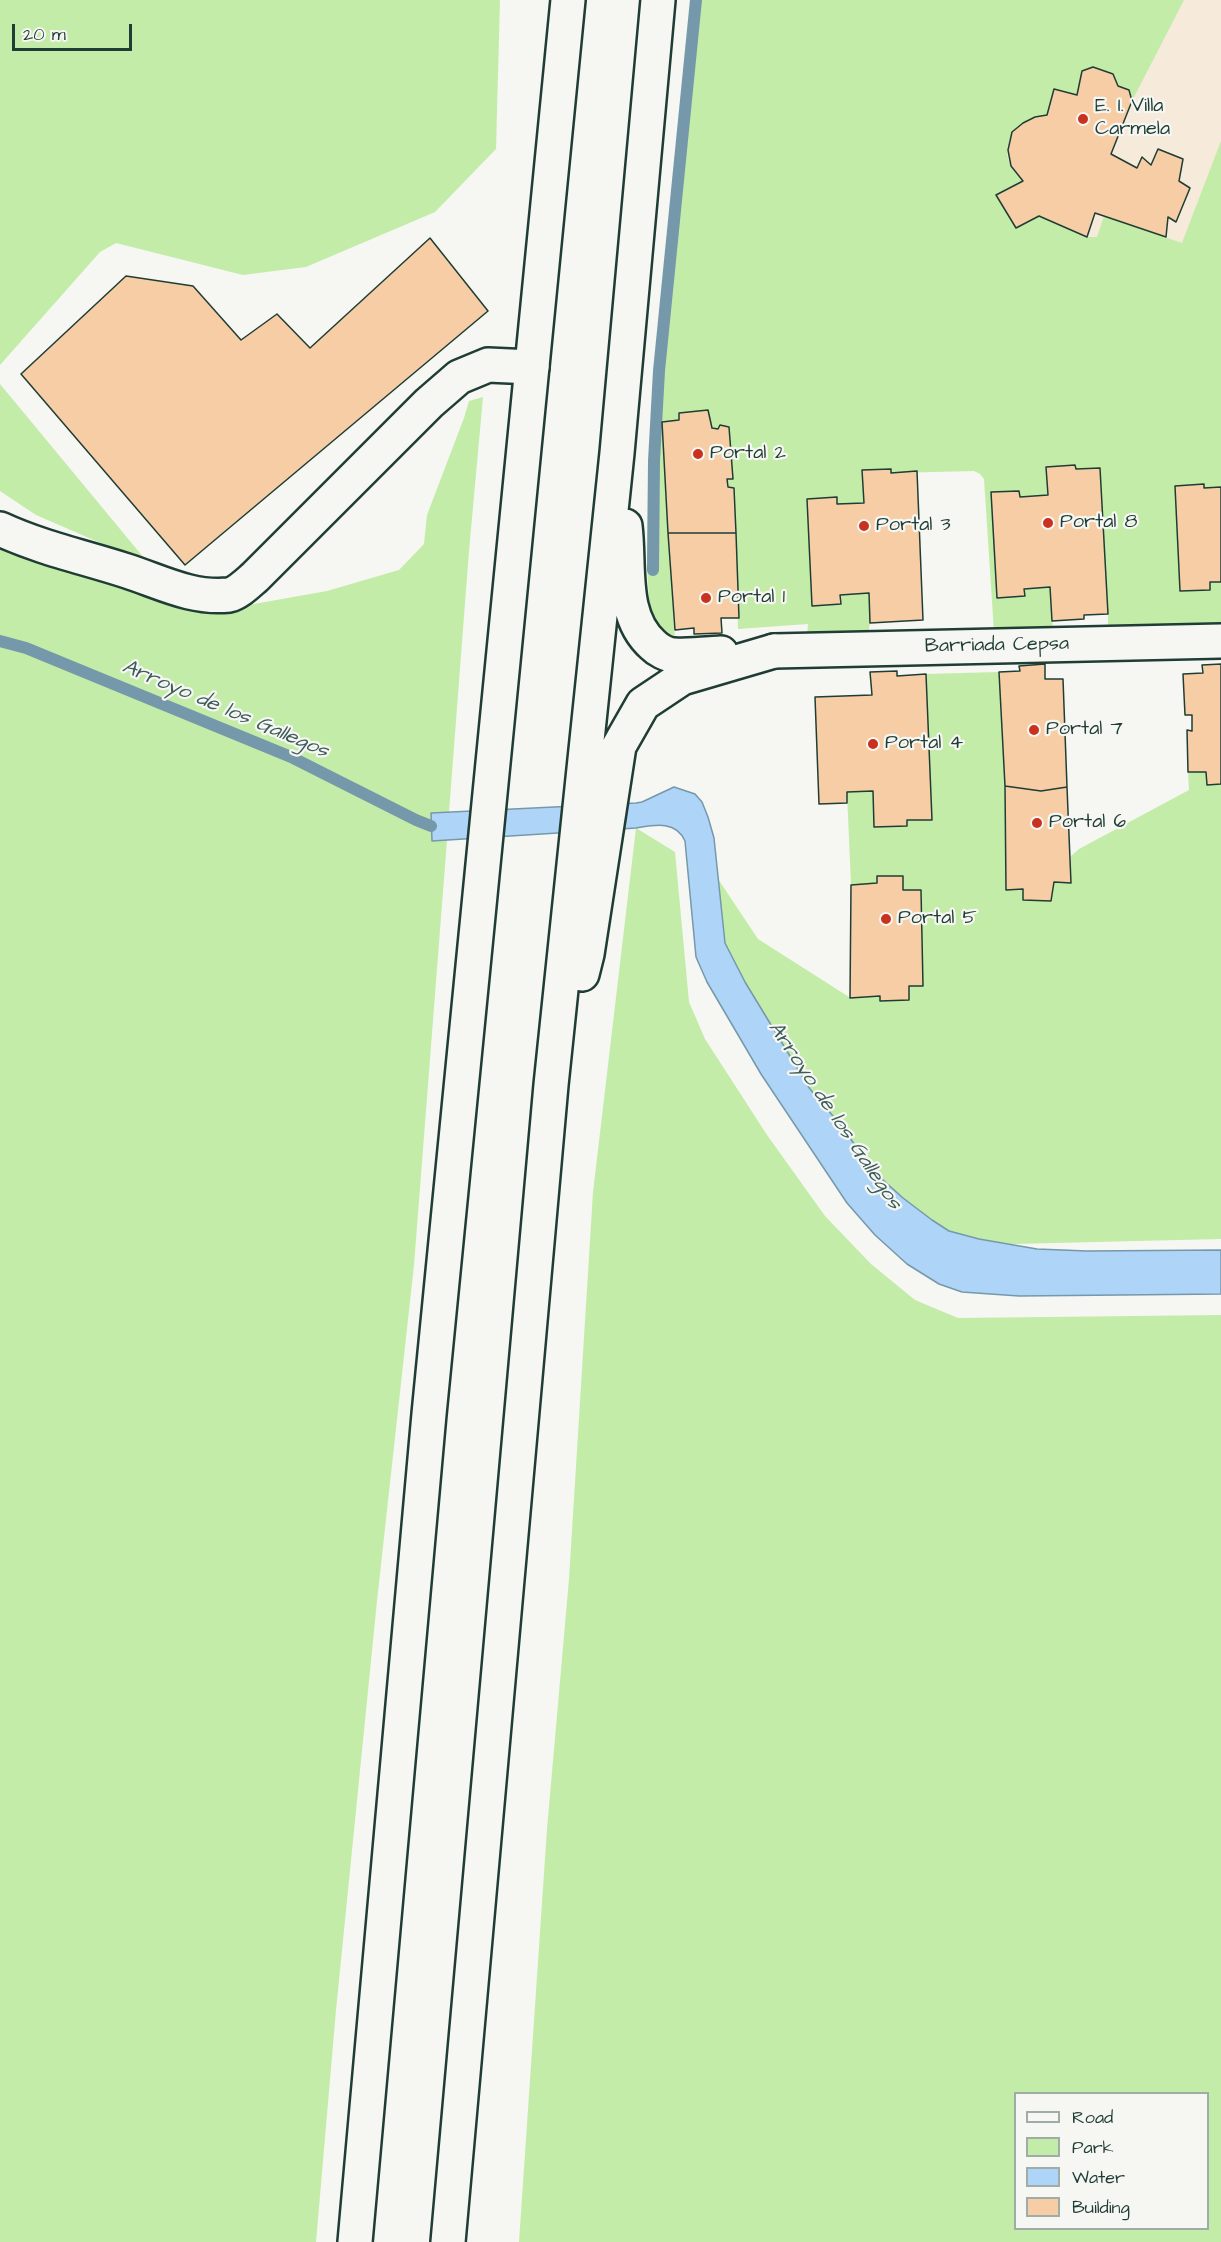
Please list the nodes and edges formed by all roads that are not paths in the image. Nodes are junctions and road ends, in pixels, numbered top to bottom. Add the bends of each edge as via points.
1 (568, 0) edge
2 (658, 0) edge
3 (532, 367) junction
4 (617, 453) junction
5 (0, 529) edge
6 (1221, 641) edge
7 (774, 651) junction
8 (551, 1085) junction
9 (355, 2242) edge
10 (448, 2242) edge

1 - 3 main road
2 - 4 main road
3 - 5 main road via 488,365 459,377 255,577 232,594 202,595 168,587
3 - 9 main road via 430,1402
4 - 7 main road via 630,610 645,638 672,655
4 - 8 main road
6 - 7 main road, Barriada Cepsa
7 - 8 main road via 682,678 663,689 643,704 620,746 587,954
8 - 10 main road

